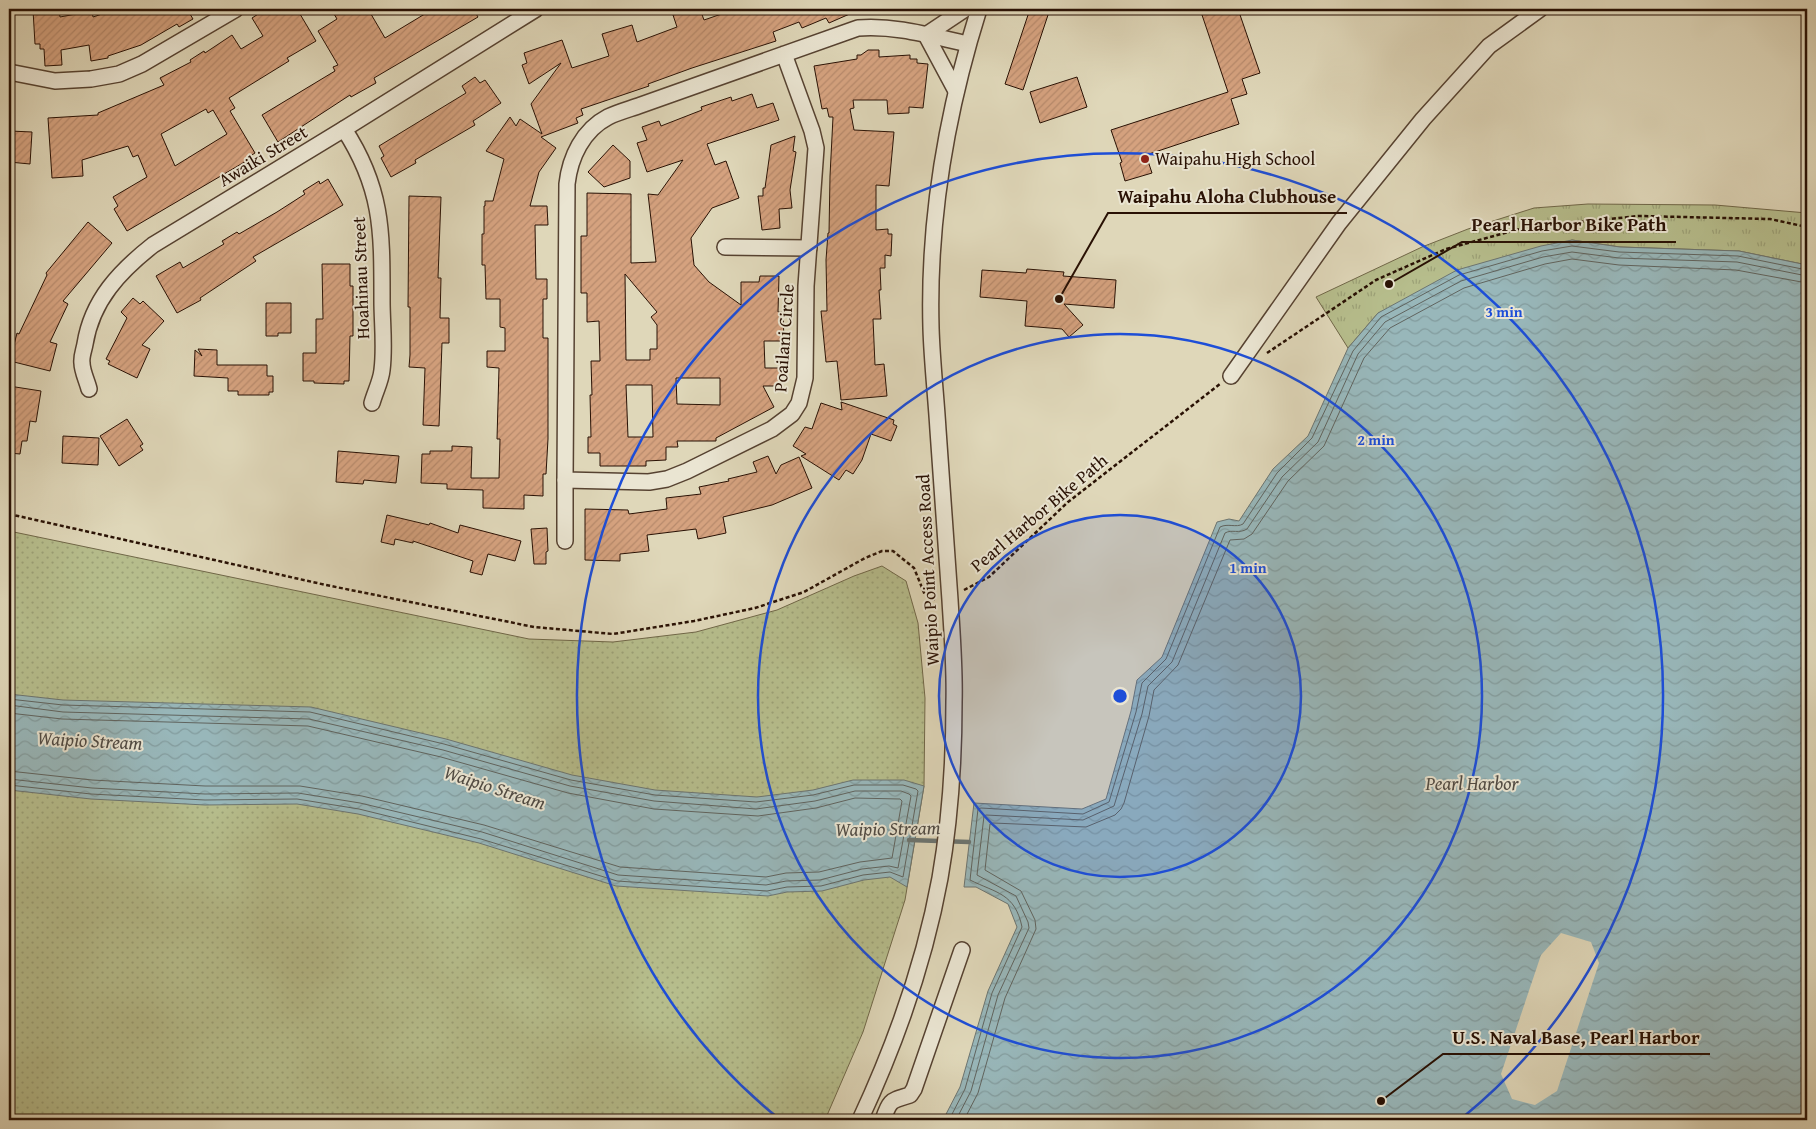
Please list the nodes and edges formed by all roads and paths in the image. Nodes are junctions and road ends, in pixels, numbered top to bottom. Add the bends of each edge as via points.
1 (236, 9) edge
2 (965, 9) edge
3 (979, 9) edge
4 (1540, 9) edge
5 (530, 10) edge
6 (926, 35) junction
7 (968, 44) junction
8 (784, 54) junction
9 (9, 72) edge
10 (956, 91) junction
11 (344, 129) junction
12 (1807, 227) edge
13 (725, 247) dead end
14 (809, 248) junction
15 (1262, 356) dead end
16 (1231, 376) joint
17 (89, 389) dead end
18 (372, 402) dead end
19 (565, 480) junction
20 (9, 514) edge
21 (565, 541) dead end
22 (950, 598) junction
23 (962, 950) dead end
24 (860, 1120) edge
25 (884, 1120) edge

1 - 9 street via 119,74 55,81
2 - 6 street
3 - 7 street, Waipio Point Access Road
4 - 16 street via 1489,46 1423,119 1339,223
5 - 11 street, Awaiki Street
6 - 7 street
6 - 8 street via 901,28 858,28
6 - 10 street
7 - 10 street, Waipio Point Access Road
8 - 14 street, Poailani Circle via 816,148
8 - 19 street via 608,117 594,126 574,155 568,168 567,184
10 - 22 street, Waipio Point Access Road via 939,182 932,255 931,327
11 - 17 street, Awaiki Street via 153,245 128,265 111,284 87,332 82,364
11 - 18 street, Hoahinau Street via 373,189 382,237 382,371
12 - 15 path via 1770,220 1639,216 1527,227 1446,249 1376,280
13 - 14 street
14 - 19 street, Poailani Circle via 805,378 799,403 792,414 772,429 667,479 649,482
16 - 22 path, Pearl Harbor Bike Path via 1068,502 989,577
19 - 21 street
20 - 22 path via 317,583 534,627 613,634 755,608 804,592 882,551 893,551 914,568 925,595 935,600
22 - 24 street, Waipio Point Access Road via 954,702 951,784 940,878 916,973 876,1086
23 - 25 street via 914,1089 910,1095 890,1102

